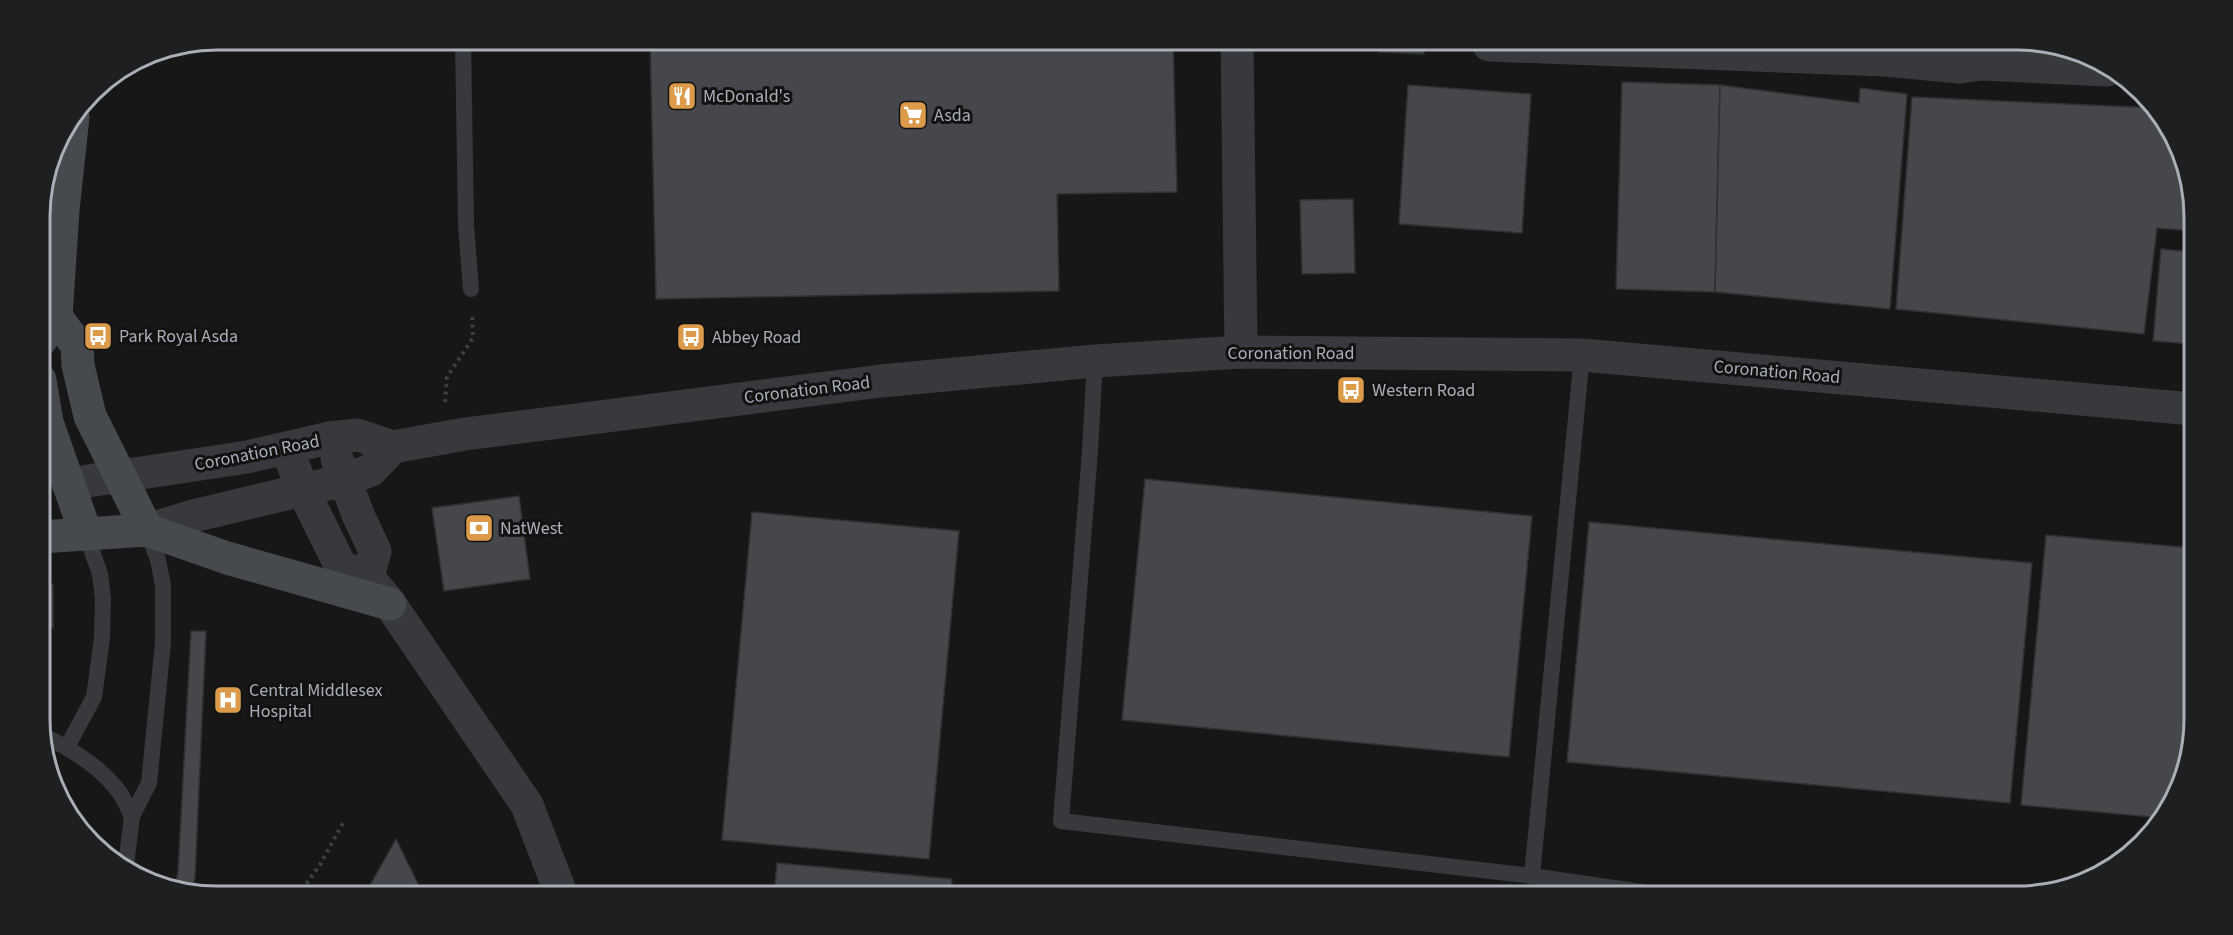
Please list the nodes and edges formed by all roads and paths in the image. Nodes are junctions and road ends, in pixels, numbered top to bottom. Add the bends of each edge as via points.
1 (463, 50) edge
2 (1237, 50) edge
3 (1621, 50) edge
4 (1961, 53) edge
5 (2095, 69) edge
6 (71, 135) edge
7 (471, 289) joint
8 (50, 313) edge
9 (50, 330) edge
10 (1240, 352) junction
11 (1582, 355) junction
12 (1095, 361) junction
13 (445, 406) dead end
14 (2184, 408) edge
15 (329, 438) junction
16 (393, 447) junction
17 (50, 449) edge
18 (288, 449) junction
19 (119, 477) junction
20 (345, 480) junction
21 (54, 485) edge
22 (303, 490) junction
23 (147, 530) junction
24 (86, 534) junction
25 (50, 536) edge
26 (368, 577) junction
27 (390, 604) junction
28 (51, 739) edge
29 (67, 747) junction
30 (132, 816) junction
31 (344, 821) dead end
32 (127, 859) edge
33 (1532, 876) junction
34 (1595, 885) edge
35 (305, 886) edge
36 (558, 886) edge

1 - 7 lane
2 - 10 street
3 - 4 street via 1885,60
4 - 5 street via 1983,64
6 - 8 main road
7 - 13 path via 474,338 447,377
9 - 19 main road via 77,345 90,416
10 - 11 street, Coronation Road
10 - 12 street, Coronation Road
11 - 14 street, Coronation Road
11 - 33 lane
12 - 16 street, Coronation Road via 881,381 465,434
12 - 33 lane via 1061,821
15 - 16 street, Coronation Road via 358,435
15 - 18 street, Coronation Road
15 - 20 street
16 - 20 street via 370,470
17 - 21 main road
18 - 19 street, Coronation Road
18 - 22 street
19 - 21 street, Coronation Road
19 - 23 main road
20 - 22 street
20 - 26 street via 375,551
21 - 24 main road
22 - 23 street
22 - 26 street via 341,567
23 - 24 main road
23 - 27 main road via 226,558
23 - 30 lane via 163,585 163,643 149,783
24 - 25 main road
24 - 29 lane via 100,574 102,638 94,697
26 - 27 street
27 - 36 street via 527,805
28 - 29 lane
29 - 30 lane via 118,789
30 - 32 lane
31 - 35 path
33 - 34 lane

